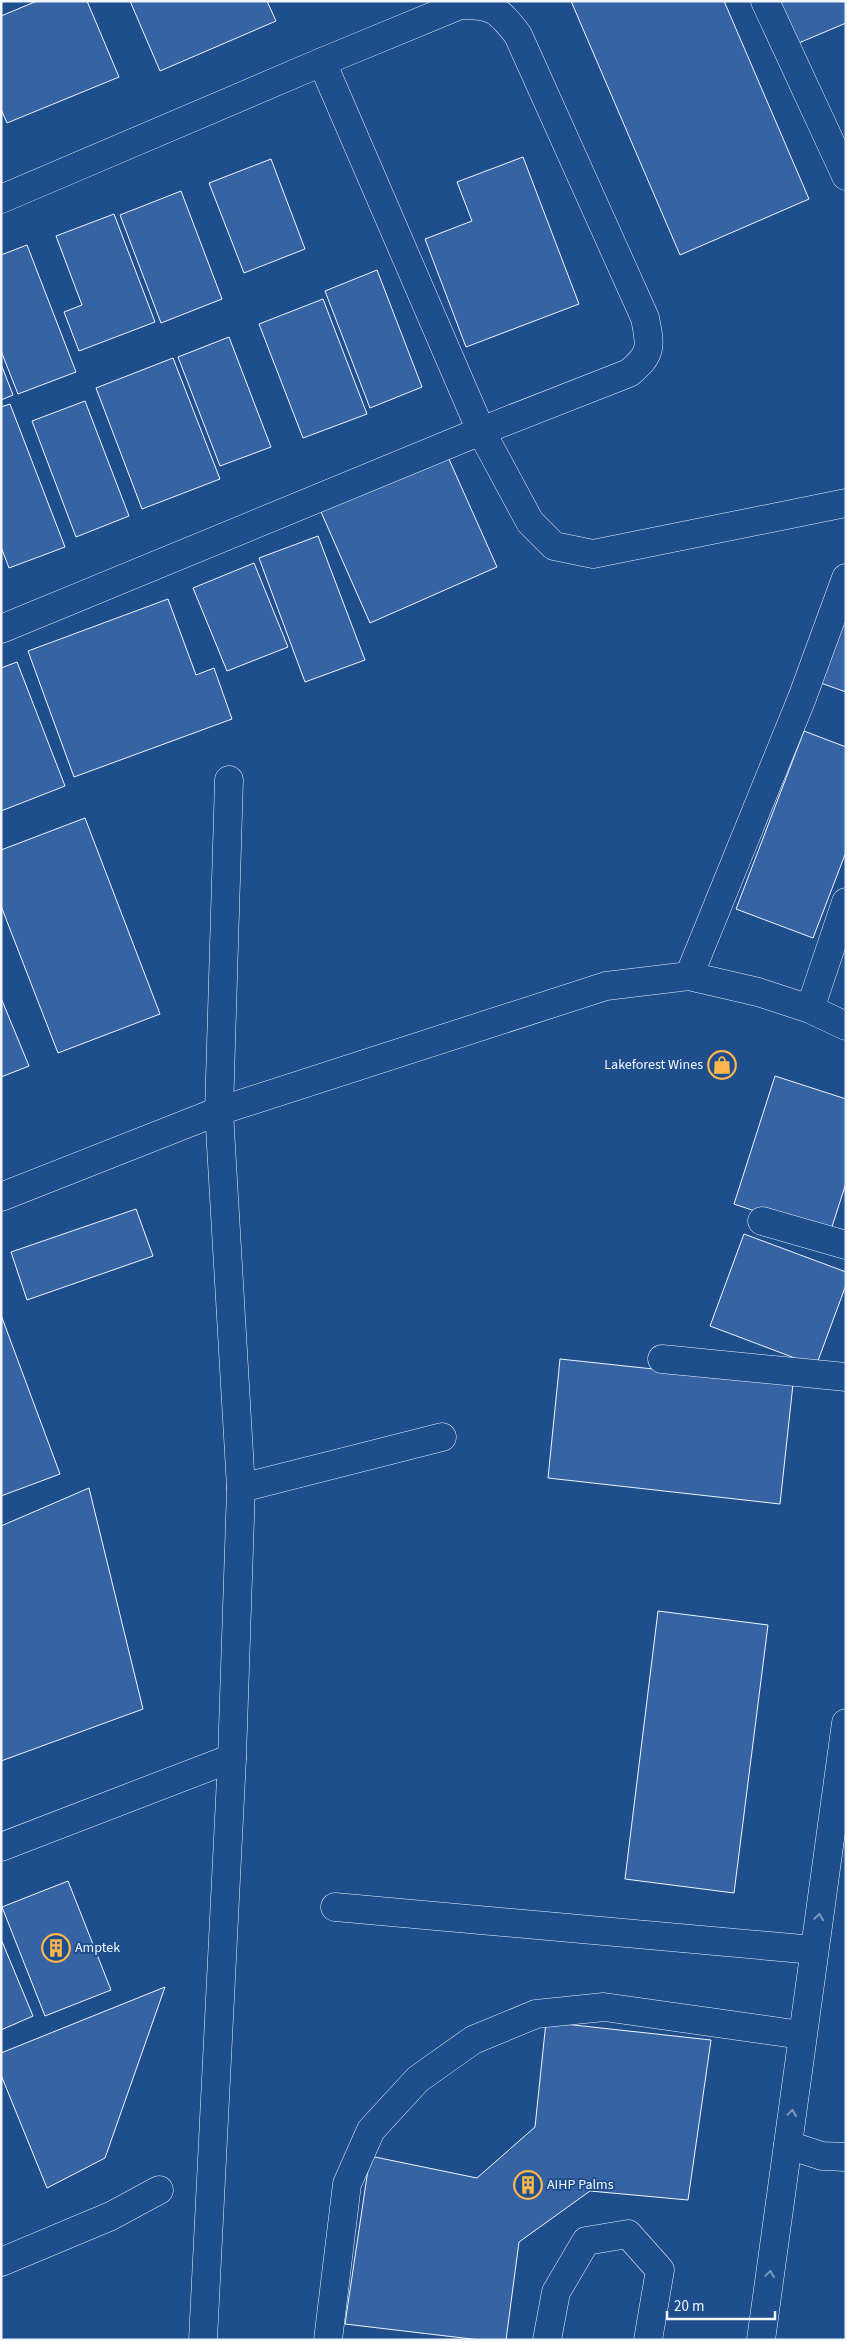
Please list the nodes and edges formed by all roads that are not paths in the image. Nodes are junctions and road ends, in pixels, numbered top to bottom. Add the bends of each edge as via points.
1 (765, 1) edge
2 (322, 62) junction
3 (846, 176) edge
4 (1, 199) edge
5 (481, 431) junction
6 (846, 503) edge
7 (846, 578) edge
8 (1, 629) edge
9 (229, 780) dead end
10 (846, 902) edge
11 (689, 976) junction
12 (810, 1009) junction
13 (846, 1026) edge
14 (220, 1111) junction
15 (1, 1197) edge
16 (762, 1221) dead end
17 (846, 1245) edge
18 (662, 1360) dead end
19 (846, 1377) edge
20 (442, 1437) dead end
21 (241, 1488) junction
22 (846, 1723) edge
23 (232, 1758) junction
24 (839, 1818) edge
25 (1, 1847) edge
26 (335, 1907) dead end
27 (814, 1950) junction
28 (802, 2036) junction
29 (788, 2145) junction
30 (846, 2157) edge
31 (160, 2190) dead end
32 (1, 2262) edge
33 (202, 2340) edge
34 (328, 2340) edge
35 (547, 2340) edge
36 (648, 2340) edge
37 (761, 2340) edge

1 - 3 lane
2 - 4 lane
2 - 5 lane
2 - 5 lane via 460,5 482,4 504,16 518,35 645,318 649,340 644,360 629,373
5 - 6 lane via 530,522 554,546 593,554
5 - 8 lane
7 - 11 lane via 802,698
9 - 14 lane
10 - 12 lane
11 - 12 lane via 758,992
11 - 14 lane via 606,986
12 - 13 lane
14 - 15 lane
14 - 21 lane
16 - 17 lane
18 - 19 lane
20 - 21 lane
21 - 23 lane
22 - 24 lane
23 - 25 lane
23 - 33 lane
27 -> 24 lane
26 - 27 lane
27 - 28 lane
29 -> 28 lane
28 - 34 lane via 604,2007 536,2014 473,2040 418,2079 372,2130 347,2184
29 - 30 lane via 822,2156
37 -> 29 lane
31 - 32 lane via 110,2216
35 - 36 lane via 556,2292 586,2241 628,2234 660,2270

